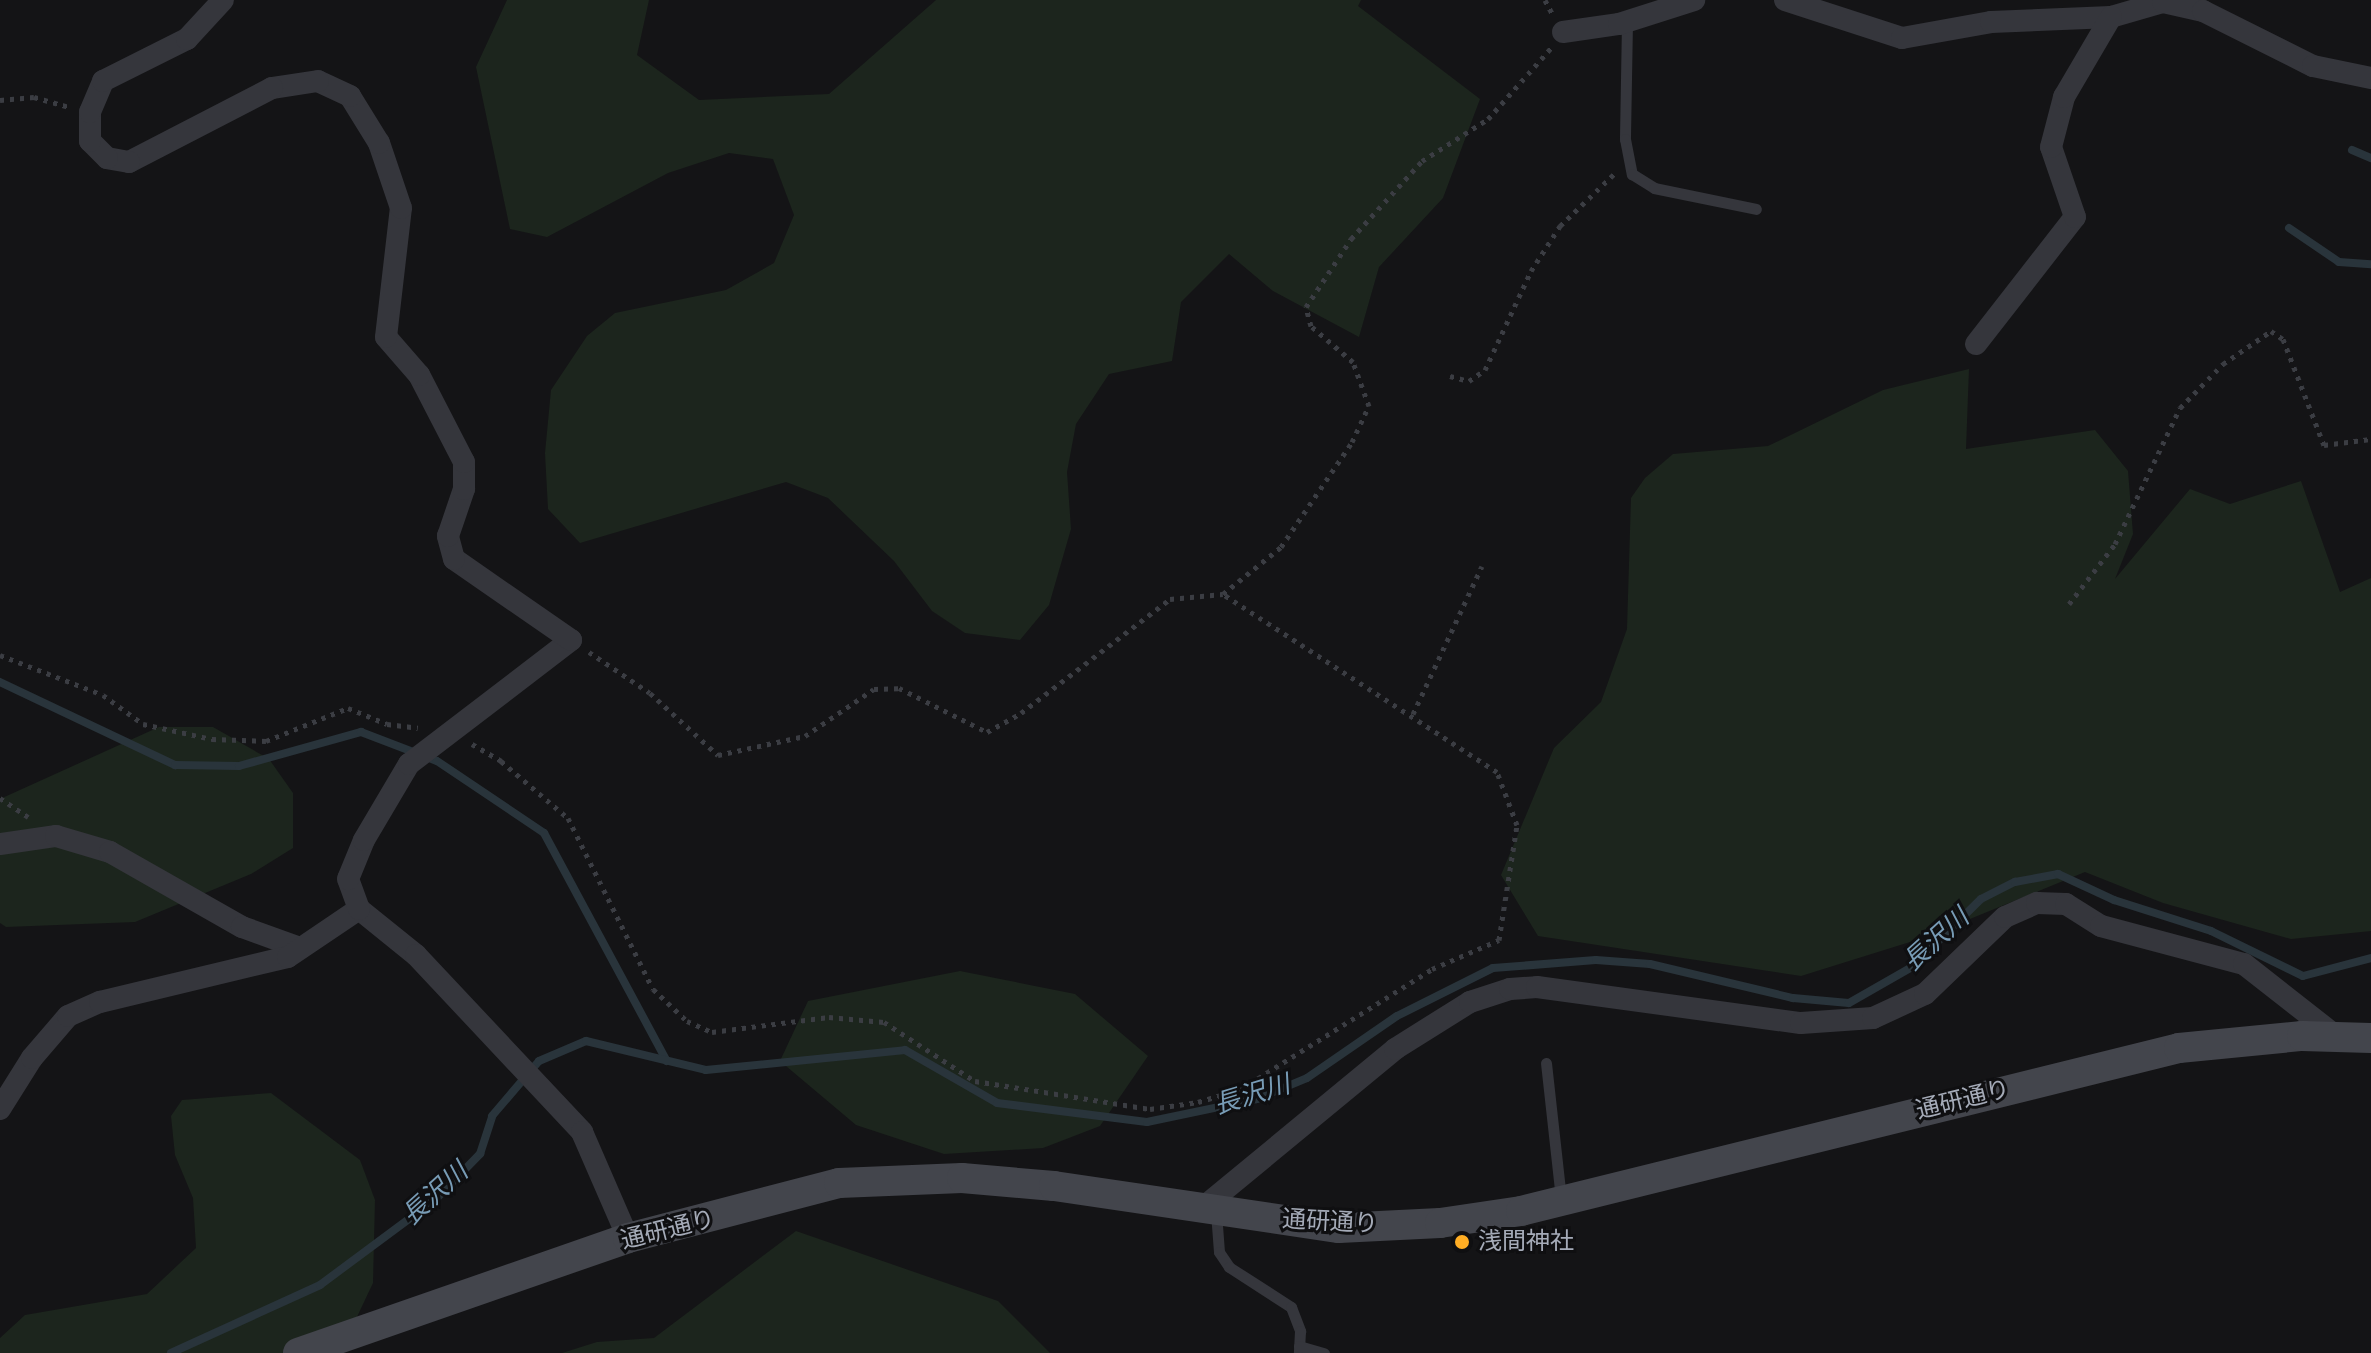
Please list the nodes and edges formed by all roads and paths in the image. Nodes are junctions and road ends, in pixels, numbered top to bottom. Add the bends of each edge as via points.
1 (223, 0) edge
2 (1545, 0) edge
3 (1694, 0) edge
4 (1785, 0) edge
5 (2111, 17) junction
6 (1627, 22) junction
7 (1563, 32) junction
8 (2371, 78) edge
9 (0, 100) edge
10 (90, 112) junction
11 (1629, 160) junction
12 (1756, 209) dead end
13 (1976, 344) dead end
14 (1450, 376) dead end
15 (2371, 439) edge
16 (1482, 566) dead end
17 (1223, 594) junction
18 (2069, 604) dead end
19 (571, 640) junction
20 (0, 655) edge
21 (1413, 714) junction
22 (450, 731) junction
23 (0, 844) edge
24 (359, 909) junction
25 (300, 948) junction
26 (2337, 1037) junction
27 (2371, 1038) edge
28 (1546, 1063) dead end
29 (0, 1109) edge
30 (1561, 1200) junction
31 (1208, 1211) junction
32 (628, 1238) junction
33 (1299, 1350) edge
34 (298, 1353) edge
35 (1324, 1353) edge

1 - 10 street via 187,39 103,81
2 - 7 path
3 - 6 street
4 - 5 street via 1902,38 1991,22
5 - 8 street via 2163,2 2203,11 2313,66
5 - 13 street via 2064,97 2051,147 2075,217
6 - 7 street
6 - 11 lane
7 - 17 path via 1526,82 1488,119 1422,161 1351,239 1306,307 1311,326 1353,362 1369,406 1352,442 1281,547
9 - 10 path via 34,97
10 - 19 street via 90,141 107,158 129,162 272,88 318,81 350,96 379,143 401,208 386,337 419,375 464,462 464,489 448,536 454,559
11 - 12 lane via 1632,174 1654,188
11 - 14 path via 1560,226 1531,271 1485,370 1469,381
15 - 18 path via 2324,445 2283,339 2271,331 2223,364 2180,408 2115,544
16 - 21 path
17 - 19 path via 1170,599 1021,713 987,732 899,688 874,689 805,736 718,755 650,693
17 - 21 path
19 - 22 street via 522,683
20 - 22 path via 103,695 143,724 212,739 266,741 348,708 387,724
21 - 22 path via 1497,772 1507,798 1517,825 1499,940 1432,969 1241,1089 1150,1109 975,1081 884,1022 829,1017 712,1032 687,1021 653,989 568,818 501,761
22 - 24 street via 409,764 364,840 348,879
23 - 25 street via 56,836 110,852 242,927
24 - 25 street
24 - 32 street via 416,955 582,1132
25 - 29 street via 288,957 100,1002 68,1016 32,1058
26 - 27 street, 通研通り
26 - 30 street, 通研通り via 2179,1048
26 - 31 street via 2244,964 2101,926 2066,904 2037,903 2005,917 1925,994 1873,1018 1801,1023 1537,987 1470,1002 1395,1049
28 - 30 lane
30 - 31 street, 通研通り via 1440,1223 1339,1228
31 - 32 street, 通研通り via 1054,1186 962,1178 839,1183
31 - 33 lane via 1219,1252 1229,1267 1291,1307
32 - 34 street, 通研通り
33 - 35 lane

